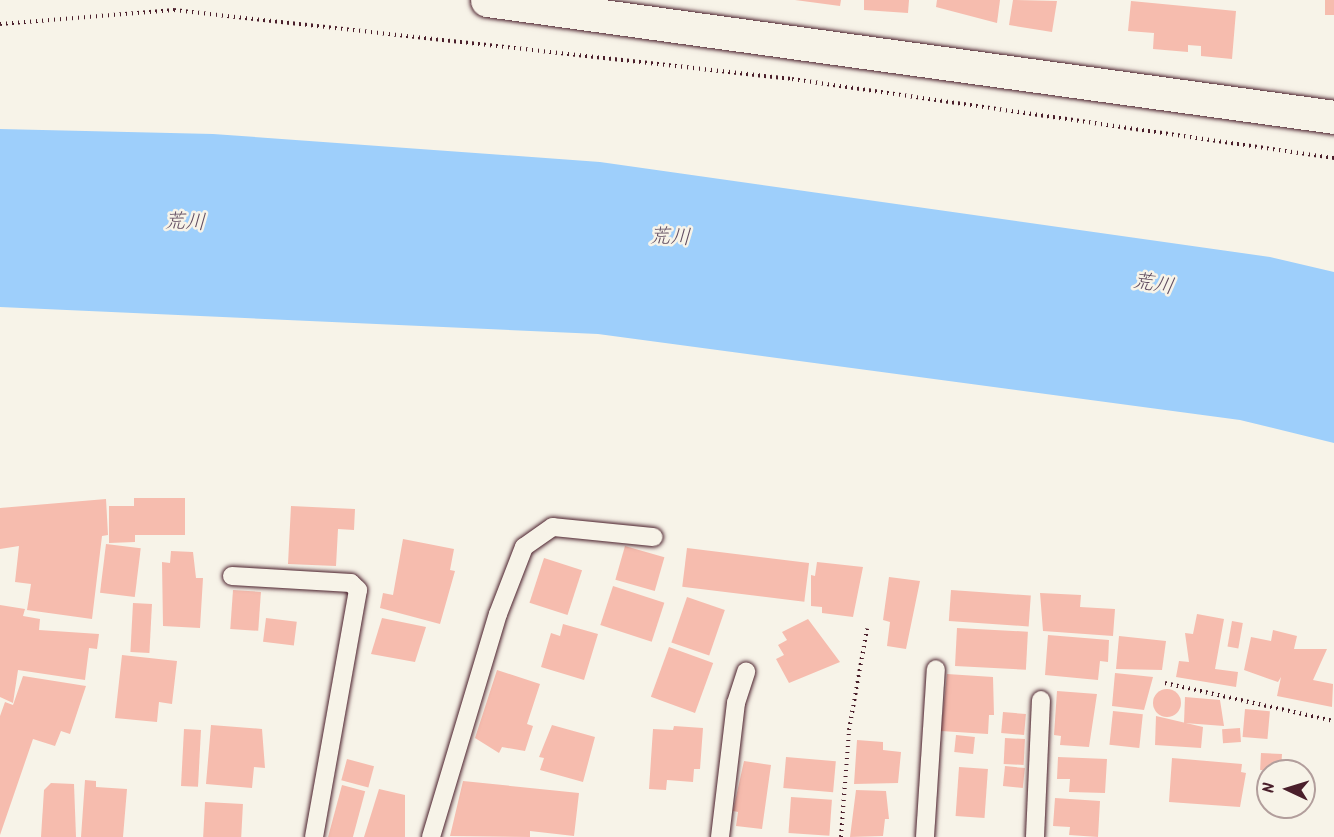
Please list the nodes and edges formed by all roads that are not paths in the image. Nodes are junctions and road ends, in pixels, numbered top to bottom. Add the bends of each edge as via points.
1 (487, 0) edge
2 (1334, 117) edge
3 (654, 537) dead end
4 (232, 576) dead end
5 (936, 669) dead end
6 (746, 672) dead end
7 (1041, 700) dead end
8 (314, 837) edge
9 (431, 837) edge
10 (720, 837) edge
11 (925, 837) edge
12 (1035, 837) edge

1 - 2 street
3 - 9 lane via 554,527 524,547 498,614
4 - 8 lane via 351,583 358,590
5 - 11 lane
6 - 10 lane via 736,703
7 - 12 lane

